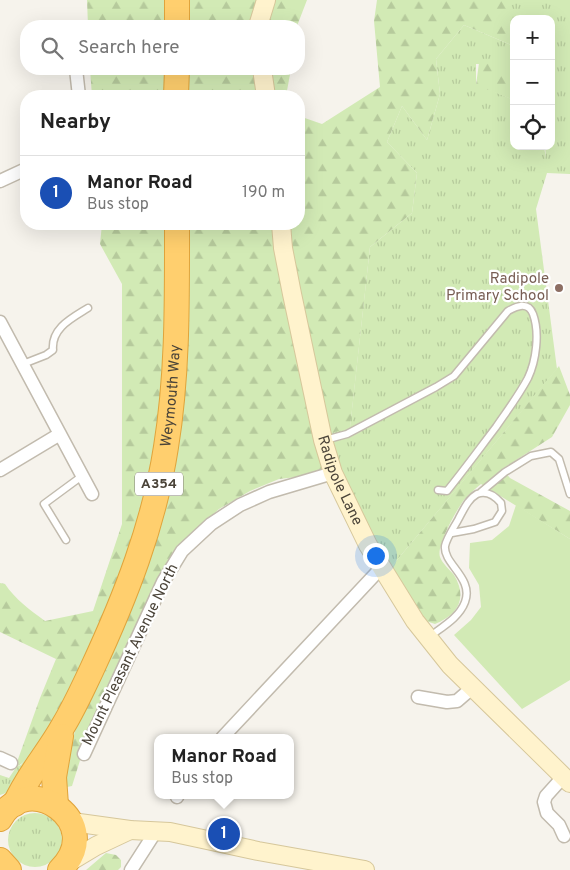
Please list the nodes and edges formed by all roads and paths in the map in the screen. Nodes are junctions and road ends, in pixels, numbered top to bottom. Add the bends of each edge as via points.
1 (177, 0) edge
2 (266, 0) edge
3 (177, 20) edge
4 (260, 20) edge
5 (76, 75) edge
6 (176, 75) edge
7 (263, 75) edge
8 (78, 90) edge
9 (176, 90) edge
10 (265, 90) edge
11 (20, 172) edge
12 (0, 181) edge
13 (176, 230) edge
14 (282, 230) edge
15 (88, 308) dead end
16 (0, 322) edge
17 (23, 364) junction
18 (60, 434) junction
19 (324, 440) junction
20 (0, 470) edge
21 (333, 473) junction
22 (82, 476) junction
23 (438, 490) dead end
24 (481, 492) junction
25 (92, 494) dead end
26 (570, 494) edge
27 (452, 532) junction
28 (66, 540) dead end
29 (381, 568) junction
30 (428, 638) junction
31 (472, 688) junction
32 (418, 697) dead end
33 (63, 727) junction
34 (226, 734) edge
35 (84, 754) dead end
36 (567, 779) edge
37 (56, 805) junction
38 (7, 808) edge
39 (72, 822) junction
40 (130, 830) junction
41 (156, 831) junction
42 (564, 836) dead end
43 (63, 867) edge
44 (131, 870) edge
45 (365, 870) edge

1 - 3 highway
2 - 4 street
5 - 8 street
6 - 9 highway
7 - 10 street
11 - 12 street
13 - 33 highway, Weymouth Way / A354 via 175,370 162,471 129,585
14 - 19 street, Radipole Lane
15 - 17 lane via 56,332 52,340 53,350
16 - 17 street
17 - 18 street
18 - 20 street
18 - 22 street
19 - 21 street, Radipole Lane
19 - 23 lane via 347,434 454,376 508,311 525,306 533,315 536,349 528,378 452,485 447,491
21 - 29 street, Radipole Lane
21 - 35 street, Mount Pleasant Avenue North via 269,492 240,506 211,524 182,551 163,582
22 - 25 street
22 - 28 lane via 44,504
24 - 26 lane via 531,456 551,452 559,459
24 - 27 lane via 468,502
24 - 27 lane via 501,503 499,517 487,525
27 - 30 lane via 445,546 446,553 466,586 465,602 451,621
29 - 30 street, Radipole Lane
29 - 34 street
30 - 31 street, Radipole Lane
31 - 32 street via 457,701
31 - 36 street, Radipole Lane
33 - 37 highway, Weymouth Way / A354 via 54,777
33 - 38 highway, Weymouth Way / A354
36 - 42 street via 546,796 544,802 547,813 559,825
37 - 38 highway, A354 via 32,799
37 - 39 highway
39 - 40 street
39 - 43 highway via 75,844
40 - 41 street
40 - 43 street
41 - 44 street
41 - 45 street

